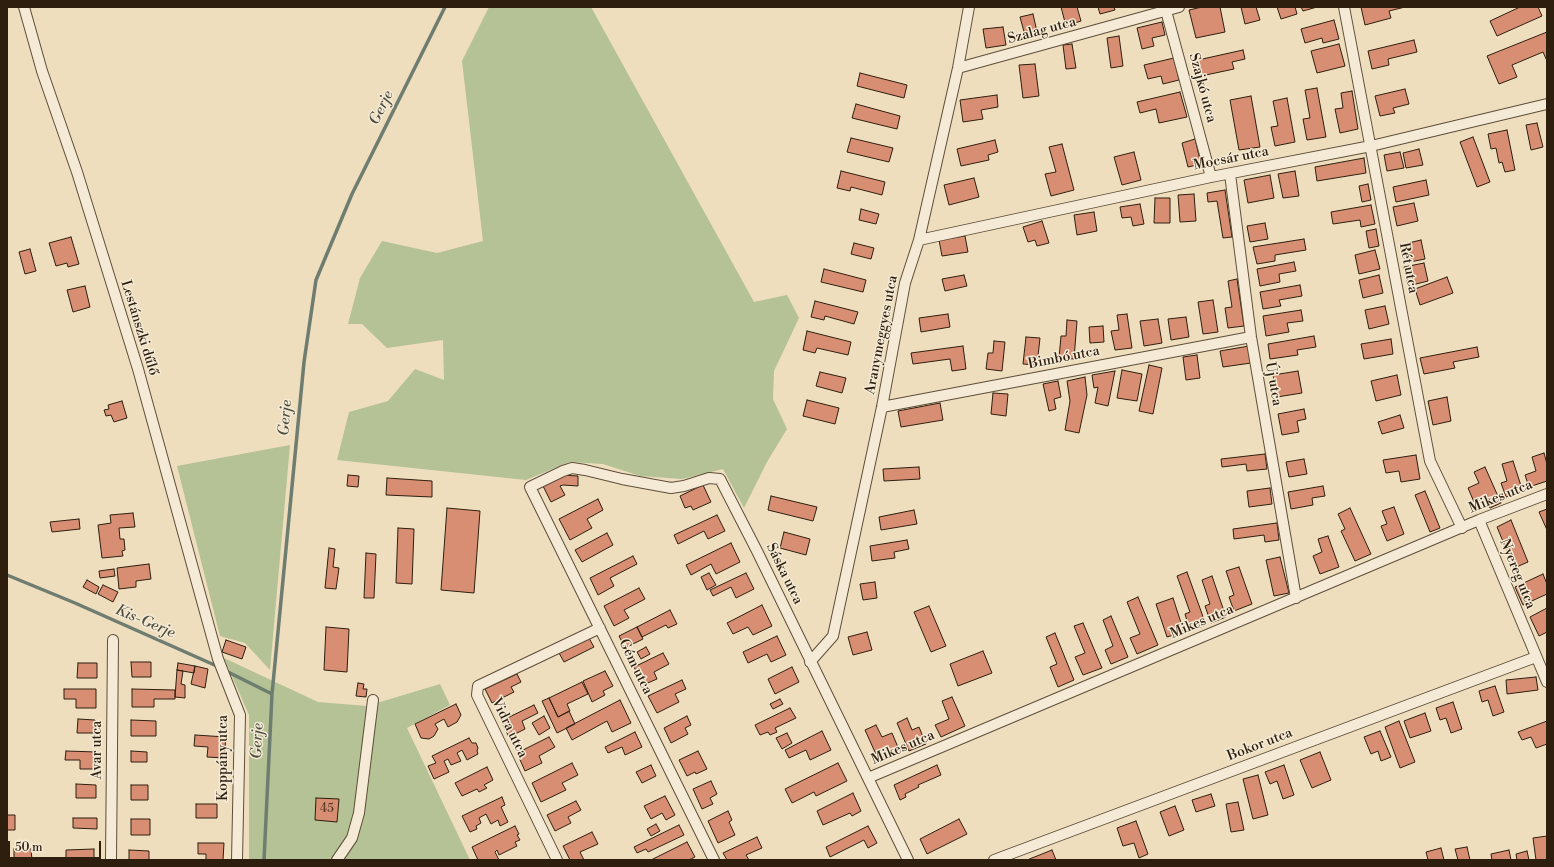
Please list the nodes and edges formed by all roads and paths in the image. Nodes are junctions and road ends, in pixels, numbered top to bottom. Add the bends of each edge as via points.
1 (24, 7) edge
2 (969, 7) edge
3 (1179, 7) edge
4 (1344, 7) edge
5 (1166, 9) edge
6 (958, 68) junction
7 (1547, 104) edge
8 (1371, 146) junction
9 (1230, 174) junction
10 (1211, 177) junction
11 (919, 240) junction
12 (1251, 337) junction
13 (882, 407) junction
14 (530, 487) joint
15 (1547, 494) edge
16 (1479, 520) junction
17 (1462, 528) junction
18 (1296, 598) junction
19 (600, 628) junction
20 (113, 640) dead end
21 (1536, 657) junction
22 (218, 660) joint
23 (810, 662) junction
24 (1547, 682) edge
25 (373, 700) dead end
26 (868, 778) junction
27 (111, 860) edge
28 (237, 860) edge
29 (337, 860) edge
30 (557, 860) edge
31 (714, 860) edge
32 (908, 860) edge
33 (994, 860) edge

1 - 22 street, Lestánszki dűlő via 42,71 138,369
2 - 6 street, Aranymeggyes utca
3 - 5 street, Szalag utca
4 - 8 street, Rét utca
5 - 6 street, Szalag utca
5 - 10 street, Szajkó utca
6 - 11 street, Aranymeggyes utca
7 - 8 street, Mocsár utca
8 - 9 street, Mocsár utca
8 - 17 street, Rét utca via 1430,461
9 - 10 street, Mocsár utca
9 - 12 street, Új utca
10 - 11 street, Mocsár utca
11 - 13 street, Aranymeggyes utca via 905,283
12 - 13 street, Bimbó utca
12 - 18 street, Új utca
13 - 23 street, Aranymeggyes utca via 833,636
14 - 19 street, Gém utca
14 - 23 street, Sáska utca via 572,468 672,488 709,478 720,479
15 - 16 street, Mikes utca
16 - 17 street, Mikes utca
16 - 21 street, Nyereg utca
17 - 18 street, Mikes utca
18 - 26 street, Mikes utca
19 - 30 street, Vidra utca via 478,686 477,695
19 - 31 street, Gém utca
20 - 27 street, Avar utca
21 - 24 street, Nyereg utca
21 - 33 street, Bokor utca
22 - 28 street, Koppány utca via 240,715
23 - 26 street, Sáska utca
25 - 29 street via 359,813 352,838
26 - 32 street, Sáska utca

